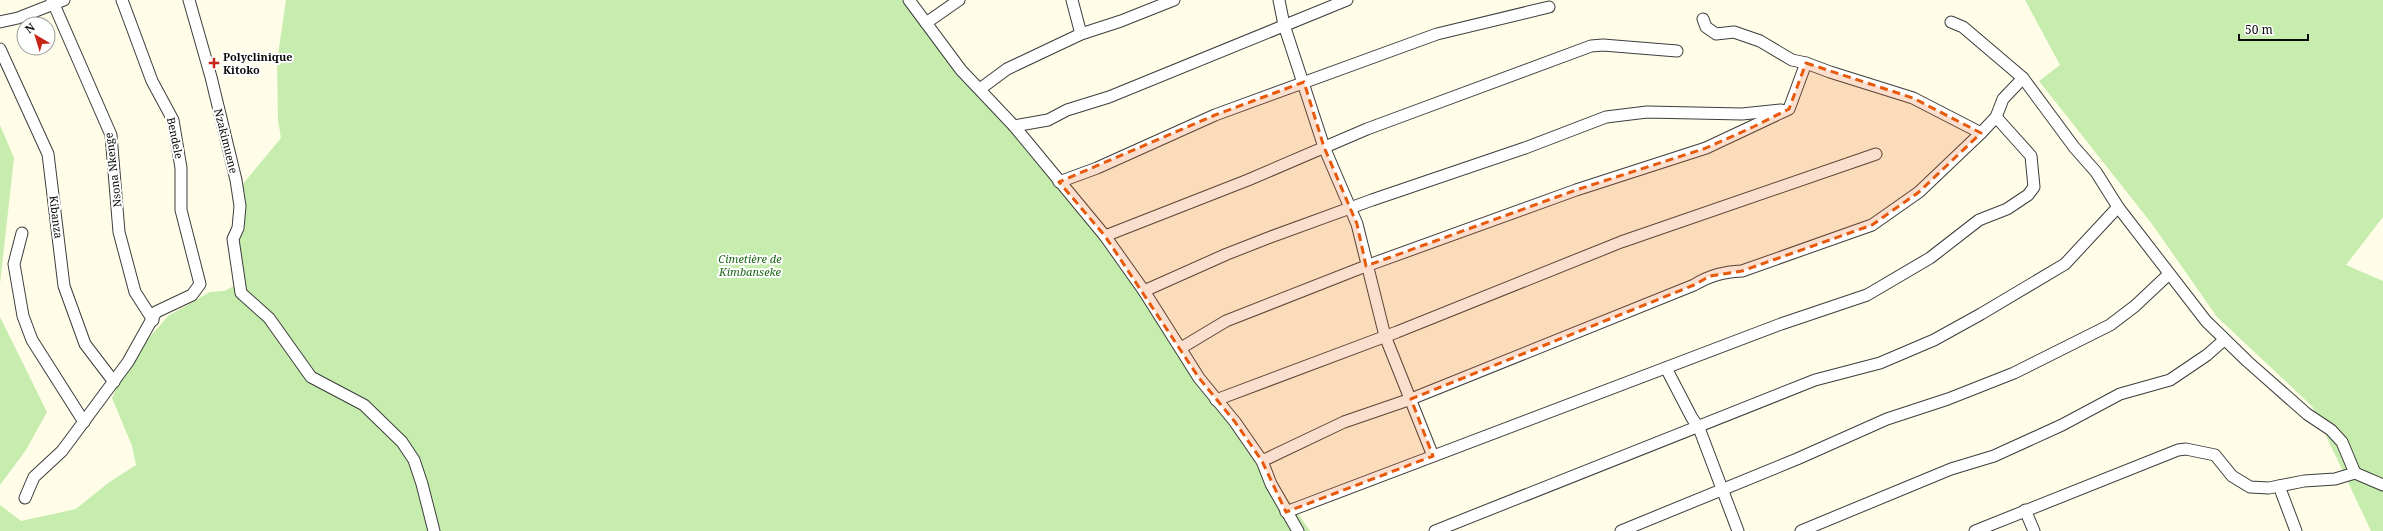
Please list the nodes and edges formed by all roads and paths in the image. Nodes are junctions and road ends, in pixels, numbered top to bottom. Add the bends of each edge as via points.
1 (122, 0) edge
2 (189, 0) edge
3 (909, 0) edge
4 (959, 0) edge
5 (1072, 0) edge
6 (1174, 0) edge
7 (1279, 0) edge
8 (1347, 0) edge
9 (57, 1) edge
10 (1549, 7) dead end
11 (1702, 19) dead end
12 (0, 22) edge
13 (1951, 22) dead end
14 (926, 23) junction
15 (1284, 25) junction
16 (1081, 34) junction
17 (0, 49) edge
18 (1677, 51) dead end
19 (1806, 62) junction
20 (2023, 78) junction
21 (1304, 82) junction
22 (980, 89) junction
23 (1789, 109) junction
24 (1996, 117) junction
25 (1014, 126) junction
26 (1981, 133) junction
27 (1324, 147) junction
28 (1876, 154) dead end
29 (1059, 182) junction
30 (2118, 206) junction
31 (1351, 209) junction
32 (22, 233) dead end
33 (1105, 236) junction
34 (1366, 266) junction
35 (2169, 274) junction
36 (1144, 291) junction
37 (153, 320) junction
38 (1385, 336) junction
39 (2224, 340) junction
40 (1181, 348) junction
41 (1666, 368) junction
42 (114, 382) junction
43 (1411, 399) junction
44 (1216, 400) junction
45 (84, 422) junction
46 (1699, 428) junction
47 (1433, 456) junction
48 (1262, 461) junction
49 (2355, 473) junction
50 (2383, 485) edge
51 (2279, 486) junction
52 (1723, 488) junction
53 (25, 498) dead end
54 (2025, 510) junction
55 (1286, 512) junction
56 (434, 531) edge
57 (1298, 531) edge
58 (1435, 531) edge
59 (1621, 531) edge
60 (1738, 531) edge
61 (1801, 531) edge
62 (1975, 531) edge
63 (2034, 531) edge
64 (2296, 531) edge

1 - 37 street, Bendele via 152,80 173,120 181,168 181,210 200,284 192,295 160,309
2 - 56 street, Nzakimuene via 236,180 240,206 234,239 241,293 269,318 311,376 364,405 402,442 414,460
3 - 14 street
4 - 14 street
5 - 16 street
6 - 16 street
7 - 15 street
8 - 15 street
9 - 12 street via 18,18
9 - 37 street, Nsona Nkenge via 111,134 119,232 135,292
10 - 21 street via 1437,34
11 - 19 street via 1716,34 1734,32 1760,41 1792,60
13 - 20 street via 1963,27
14 - 22 street via 961,70
15 - 21 street
15 - 25 street via 1109,97 1067,110 1048,120
16 - 22 street via 1008,69
17 - 42 street, Kibanza via 48,154 64,286 85,344
18 - 27 street via 1591,46
19 - 23 street
19 - 26 street via 1913,98
20 - 24 street via 2003,99
20 - 30 street via 2074,147 2096,172
21 - 27 street
21 - 29 street via 1215,115 1097,168
22 - 25 street
23 - 31 street via 1742,114 1647,112 1606,117
23 - 34 street via 1706,148 1576,190
24 - 26 street
24 - 41 street via 2031,156 2034,186 2028,195 2007,209 1979,220 1930,258 1867,295
25 - 29 street
26 - 43 street via 1919,192 1872,225 1742,271 1721,272 1710,276 1694,285
27 - 31 street
27 - 33 street
28 - 38 street via 1621,242
29 - 33 street
30 - 35 street
30 - 46 street via 2065,264 1934,340 1880,363 1815,380
31 - 34 street
31 - 36 street via 1227,254
32 - 45 street via 14,264 23,316 32,340
33 - 36 street
34 - 38 street
34 - 40 street via 1226,321
35 - 39 street
35 - 52 street via 2110,325 2014,373 1887,420
36 - 40 street via 1157,315
37 - 42 street
38 - 43 street
38 - 44 street
39 - 49 street via 2307,414 2331,430 2342,442
39 - 61 street via 2170,380 2120,394 2062,425 1994,456 1951,469
40 - 44 street
41 - 46 street
41 - 47 street
42 - 45 street
43 - 47 street
43 - 48 street via 1344,422
44 - 48 street
45 - 53 street via 62,451 34,477
46 - 52 street
46 - 58 street
47 - 55 street
48 - 55 street
49 - 50 street
49 - 51 street via 2335,479
51 - 54 street via 2250,488 2232,476 2216,455 2186,449
51 - 64 street
52 - 59 street
52 - 60 street
54 - 62 street
54 - 63 street
55 - 57 street

